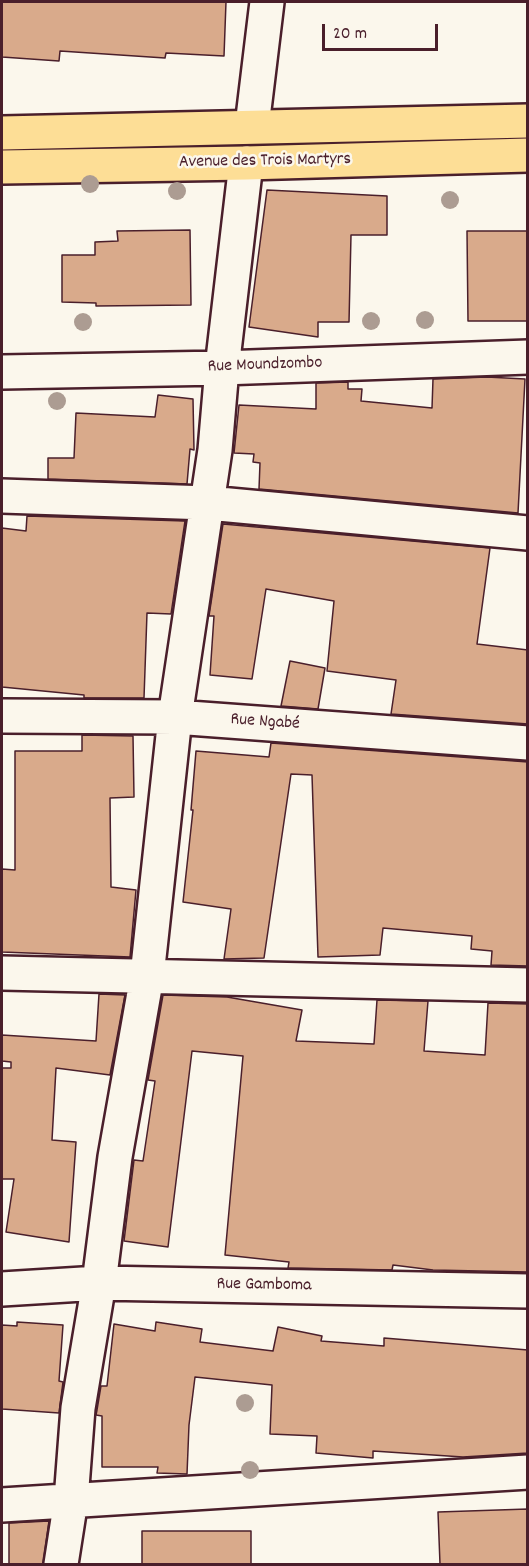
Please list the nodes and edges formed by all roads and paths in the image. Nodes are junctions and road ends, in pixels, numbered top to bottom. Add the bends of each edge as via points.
1 (267, 2) edge
2 (513, 122) edge
3 (252, 126) junction
4 (2, 133) edge
5 (514, 155) edge
6 (246, 164) junction
7 (2, 168) edge
8 (528, 357) edge
9 (222, 368) junction
10 (2, 372) edge
11 (2, 496) edge
12 (208, 503) junction
13 (528, 533) edge
14 (2, 716) edge
15 (175, 717) junction
16 (528, 743) edge
17 (2, 973) edge
18 (147, 976) junction
19 (528, 985) edge
20 (99, 1283) junction
21 (2, 1289) edge
22 (528, 1291) edge
23 (528, 1472) edge
24 (71, 1500) junction
25 (2, 1505) edge
26 (61, 1564) edge

1 - 3 street
2 - 3 main road, Avenue des Trois Martyrs
2 - 5 main road
3 - 4 main road, Avenue des Trois Martyrs
5 - 6 main road, Avenue des Trois Martyrs
6 - 7 main road, Avenue des Trois Martyrs
6 - 9 street
8 - 9 street, Rue Moundzombo
9 - 10 street, Rue Moundzombo
9 - 12 street
11 - 12 street
12 - 13 street
12 - 15 street
14 - 15 street, Rue Ngabé
15 - 16 street, Rue Ngabé
15 - 18 street
17 - 18 street
18 - 19 street
18 - 20 street via 115,1156
20 - 21 street, Rue Gamboma
20 - 22 street, Rue Gamboma
20 - 24 street via 78,1408
23 - 24 street
24 - 25 street
24 - 26 street

